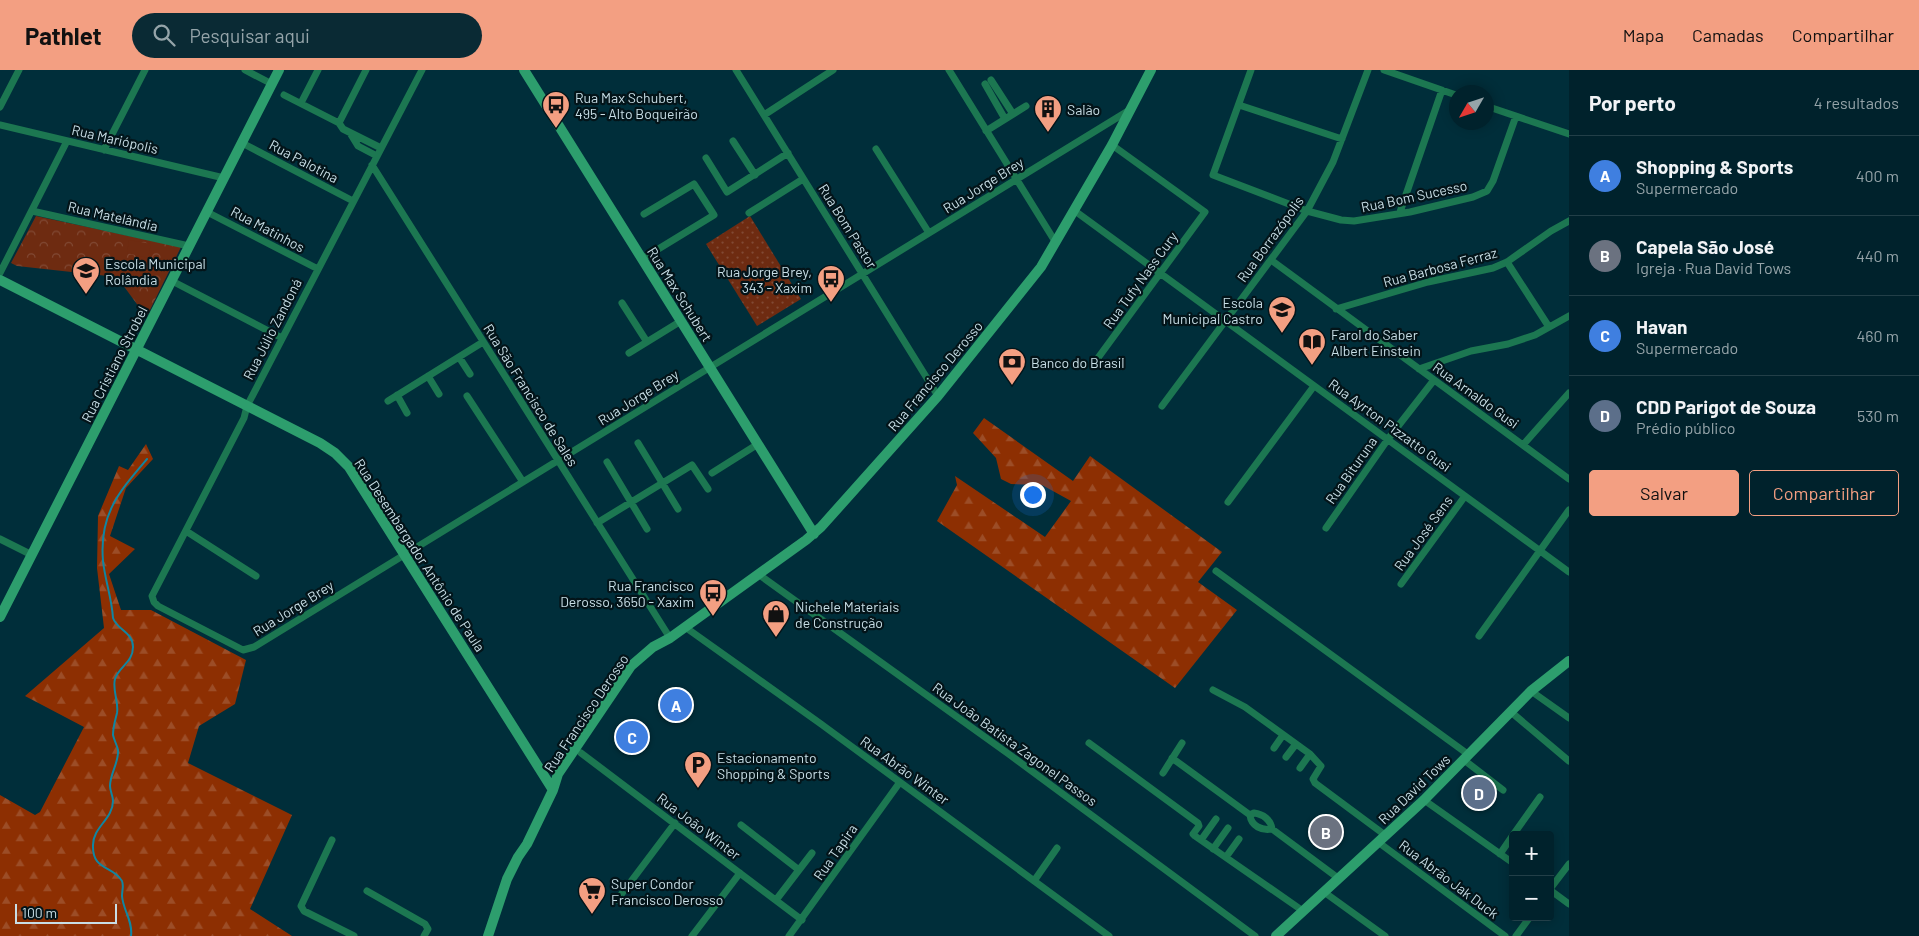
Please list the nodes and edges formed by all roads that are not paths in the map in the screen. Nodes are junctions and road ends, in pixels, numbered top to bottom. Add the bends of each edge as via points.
1 (19, 70) edge
2 (145, 70) edge
3 (245, 70) edge
4 (279, 70) edge
5 (318, 70) edge
6 (366, 70) edge
7 (422, 70) edge
8 (736, 70) edge
9 (833, 70) edge
10 (949, 70) edge
11 (1151, 70) edge
12 (1251, 70) edge
13 (1368, 70) edge
14 (1384, 70) edge
15 (527, 71) edge
16 (272, 84) junction
17 (1442, 90) junction
18 (1449, 92) edge
19 (284, 95) dead end
20 (301, 103) junction
21 (1239, 104) junction
22 (1026, 106) dead end
23 (0, 107) edge
24 (1132, 108) junction
25 (1494, 109) edge
26 (1013, 114) junction
27 (764, 115) junction
28 (1516, 116) junction
29 (1005, 119) junction
30 (339, 123) junction
31 (0, 125) edge
32 (986, 131) junction
33 (350, 133) junction
34 (1569, 134) edge
35 (1342, 139) junction
36 (67, 141) junction
37 (733, 141) dead end
38 (242, 142) junction
39 (1112, 145) junction
40 (380, 148) junction
41 (876, 149) dead end
42 (104, 150) junction
43 (788, 154) junction
44 (377, 156) junction
45 (706, 158) dead end
46 (372, 165) junction
47 (755, 175) junction
48 (224, 178) junction
49 (804, 178) junction
50 (1016, 179) junction
51 (353, 201) junction
52 (32, 211) junction
53 (1075, 211) junction
54 (207, 212) junction
55 (1307, 212) junction
56 (1400, 212) junction
57 (749, 213) dead end
58 (644, 214) dead end
59 (1569, 220) edge
60 (929, 233) junction
61 (1056, 243) junction
62 (190, 246) junction
63 (642, 259) junction
64 (1271, 260) junction
65 (1507, 262) junction
66 (318, 270) junction
67 (0, 273) edge
68 (1160, 273) junction
69 (862, 274) junction
70 (0, 280) edge
71 (172, 281) junction
72 (622, 303) dead end
73 (1336, 308) junction
74 (1569, 316) edge
75 (681, 321) junction
76 (1226, 321) junction
77 (1548, 327) junction
78 (282, 338) junction
79 (483, 342) junction
80 (647, 342) junction
81 (137, 350) junction
82 (629, 353) dead end
83 (459, 357) junction
84 (1095, 362) dead end
85 (710, 367) junction
86 (1419, 369) junction
87 (470, 374) dead end
88 (428, 376) junction
89 (1434, 380) junction
90 (1314, 386) junction
91 (1569, 393) edge
92 (439, 394) dead end
93 (396, 395) junction
94 (467, 396) dead end
95 (938, 396) junction
96 (388, 401) dead end
97 (247, 406) junction
98 (1162, 406) dead end
99 (408, 413) dead end
100 (1388, 439) junction
101 (638, 443) dead end
102 (758, 444) junction
103 (1523, 445) junction
104 (558, 461) junction
105 (607, 462) dead end
106 (712, 473) dead end
107 (1569, 479) edge
108 (522, 482) junction
109 (662, 483) junction
110 (708, 489) dead end
111 (1466, 496) junction
112 (631, 502) junction
113 (1228, 502) dead end
114 (678, 509) dead end
115 (1569, 510) edge
116 (597, 523) junction
117 (1326, 528) dead end
118 (647, 529) dead end
119 (186, 531) junction
120 (814, 534) junction
121 (0, 538) edge
122 (1540, 550) junction
123 (32, 555) junction
124 (404, 555) junction
125 (1216, 571) dead end
126 (1569, 572) edge
127 (758, 574) junction
128 (256, 576) dead end
129 (1401, 584) dead end
130 (154, 602) joint
131 (0, 617) edge
132 (686, 627) junction
133 (1478, 636) dead end
134 (670, 638) junction
135 (1569, 661) edge
136 (1213, 690) dead end
137 (1531, 691) junction
138 (1511, 712) junction
139 (1569, 718) edge
140 (1283, 735) junction
141 (1089, 743) dead end
142 (1182, 743) dead end
143 (1296, 744) junction
144 (1274, 748) dead end
145 (581, 753) junction
146 (1310, 754) junction
147 (1286, 757) dead end
148 (1172, 758) junction
149 (1467, 758) junction
150 (1569, 761) edge
151 (1300, 768) dead end
152 (1163, 773) dead end
153 (900, 782) junction
154 (553, 790) junction
155 (1502, 790) dead end
156 (1540, 797) dead end
157 (1424, 800) junction
158 (1250, 815) junction
159 (1216, 820) dead end
160 (675, 823) junction
161 (741, 825) dead end
162 (1228, 828) dead end
163 (1272, 829) junction
164 (1516, 831) edge
165 (1382, 838) junction
166 (1239, 839) dead end
167 (332, 840) dead end
168 (1201, 840) junction
169 (1509, 841) edge
170 (1057, 848) dead end
171 (1213, 849) junction
172 (812, 853) dead end
173 (1500, 854) junction
174 (1226, 857) junction
175 (1509, 860) edge
176 (1569, 864) edge
177 (799, 870) junction
178 (740, 872) junction
179 (1338, 878) junction
180 (1034, 881) junction
181 (1554, 885) edge
182 (367, 891) dead end
183 (1324, 892) junction
184 (1554, 893) edge
185 (617, 900) dead end
186 (776, 900) junction
187 (1569, 904) edge
188 (1303, 911) junction
189 (802, 920) junction
190 (1527, 921) edge
191 (354, 936) edge
192 (424, 936) edge
193 (488, 936) edge
194 (692, 936) edge
195 (790, 936) edge
196 (1109, 936) edge
197 (1255, 936) edge
198 (1276, 936) edge
199 (1384, 936) edge
200 (1505, 936) edge
201 (1516, 936) edge

1 - 23 street
2 - 42 street
3 - 16 street
4 - 16 main road, Rua Cristiano Strobel
5 - 20 street
6 - 30 street
7 - 40 street, Rua Júlio Zandoná
8 - 27 street, Rua Bom Pastor
9 - 27 street
10 - 32 street
11 - 24 main road, Rua Francisco Derosso
12 - 21 street
13 - 35 street, Rua Borrazópolis
14 - 17 street
15 - 63 main road, Rua Max Schubert
16 - 38 main road, Rua Cristiano Strobel
17 - 18 street
17 - 56 street
19 - 20 street
20 - 30 street
21 - 35 street
21 - 55 street, Rua Bom Sucesso via 1213,175
22 - 26 street
24 - 39 main road, Rua Francisco Derosso
24 - 50 street, Rua Jorge Brey
25 - 28 street
26 - 29 street
26 - 29 street via 988,82
27 - 43 street, Rua Bom Pastor
28 - 34 street
28 - 56 street, Rua Bom Sucesso via 1494,180 1487,191 1415,211
29 - 32 street
30 - 33 street
31 - 36 street, Rua Mariópolis
32 - 50 street
33 - 40 street
33 - 44 street via 358,146
35 - 55 street, Rua Borrazópolis
36 - 42 street, Rua Mariópolis
36 - 52 street
37 - 47 street
38 - 48 main road, Rua Cristiano Strobel
38 - 51 street, Rua Palotina
39 - 53 main road, Rua Francisco Derosso
39 - 68 street, Rua Tufy Nass Cury via 1205,212
40 - 44 street, Rua Júlio Zandoná
41 - 60 street
42 - 48 street, Rua Mariópolis
43 - 47 street
43 - 49 street, Rua Bom Pastor
44 - 46 street, Rua Júlio Zandoná
45 - 47 street via 727,192
46 - 51 street, Rua Júlio Zandoná
46 - 79 street, Rua São Francisco de Sales
48 - 54 main road, Rua Cristiano Strobel
49 - 57 street
49 - 69 street, Rua Bom Pastor
50 - 60 street, Rua Jorge Brey
50 - 61 street
51 - 66 street, Rua Júlio Zandoná
52 - 62 street, Rua Matelândia
52 - 67 street
53 - 61 main road, Rua Francisco Derosso
53 - 68 street, Rua Ayrton Pizzatto Gusi
54 - 62 main road, Rua Cristiano Strobel
54 - 66 street, Rua Matinhos
55 - 56 street, Rua Bom Sucesso via 1347,221
55 - 64 street, Rua Borrazópolis
58 - 63 street via 694,184 714,215
59 - 65 street, Rua Barbosa Ferraz
60 - 69 street, Rua Jorge Brey
61 - 95 main road, Rua Francisco Derosso via 1034,278
62 - 71 main road, Rua Cristiano Strobel
63 - 75 main road, Rua Max Schubert
64 - 73 street, Rua Arnaldo Gusi
64 - 76 street, Rua Borrazópolis
65 - 73 street, Rua Barbosa Ferraz
65 - 77 street
66 - 78 street, Rua Júlio Zandoná
68 - 76 street, Rua Ayrton Pizzatto Gusi
68 - 84 street, Rua Tufy Nass Cury
69 - 85 street, Rua Jorge Brey
69 - 95 street, Rua Bom Pastor
70 - 81 main road, Rua Desembargador Antônio de Paula
71 - 78 street
71 - 81 main road, Rua Cristiano Strobel
72 - 80 street
73 - 86 street, Rua Arnaldo Gusi
74 - 77 street
75 - 80 street
75 - 85 main road, Rua Max Schubert
76 - 90 street, Rua Ayrton Pizzatto Gusi
76 - 98 street, Rua Borrazópolis
77 - 86 street via 1508,344 1471,351
78 - 97 street, Rua Júlio Zandoná
79 - 83 street
79 - 104 street, Rua São Francisco de Sales
80 - 82 street
81 - 97 main road, Rua Desembargador Antônio de Paula
81 - 123 main road, Rua Cristiano Strobel
83 - 87 street
83 - 88 street
85 - 102 main road, Rua Max Schubert
85 - 104 street, Rua Jorge Brey
86 - 89 street, Rua Arnaldo Gusi
88 - 92 street
88 - 93 street
89 - 100 street, Rua Bituruna
89 - 103 street, Rua Arnaldo Gusi
90 - 100 street, Rua Ayrton Pizzatto Gusi
90 - 113 street
91 - 103 street
93 - 96 street
93 - 99 street
94 - 108 street
95 - 120 main road, Rua Francisco Derosso
97 - 119 street, Rua Júlio Zandoná via 244,418
97 - 124 main road, Rua Desembargador Antônio de Paula via 320,443 343,460
100 - 111 street, Rua Ayrton Pizzatto Gusi
100 - 117 street, Rua Bituruna
101 - 109 street
102 - 106 street
102 - 120 main road, Rua Max Schubert
103 - 107 street, Rua Arnaldo Gusi
104 - 108 street, Rua Jorge Brey
104 - 116 street, Rua São Francisco de Sales
105 - 112 street
108 - 124 street, Rua Jorge Brey
109 - 110 street via 692,465
109 - 112 street
109 - 114 street
111 - 122 street, Rua Ayrton Pizzatto Gusi
111 - 129 street, Rua José Sens
112 - 116 street
112 - 118 street
115 - 122 street
116 - 134 street, Rua São Francisco de Sales
119 - 128 street
119 - 130 street, Rua Júlio Zandoná via 153,594
120 - 127 main road, Rua Francisco Derosso
121 - 123 street
122 - 126 street, Rua Ayrton Pizzatto Gusi
122 - 133 street
123 - 131 main road, Rua Cristiano Strobel
124 - 130 street, Rua Jorge Brey via 247,650
124 - 154 main road, Rua Desembargador Antônio de Paula
125 - 149 street
127 - 132 main road, Rua Francisco Derosso
127 - 197 street, Rua João Batista Zagonel Passos
132 - 134 main road, Rua Francisco Derosso
132 - 153 street, Rua Abrão Winter
134 - 145 main road, Rua Francisco Derosso via 632,676
134 - 154 main road, Rua Francisco Derosso via 653,647 631,666 558,774
135 - 137 main road, Rua David Tows
136 - 140 street via 1245,707
137 - 138 main road, Rua David Tows
137 - 139 street
138 - 149 main road, Rua David Tows
138 - 150 street
140 - 143 street
140 - 144 street
141 - 168 street via 1198,823 1193,834
142 - 148 street
143 - 146 street
143 - 147 street
145 - 154 main road, Rua Francisco Derosso
145 - 160 street, Rua João Winter
146 - 151 street
146 - 165 street, Rua Abrão Jak Duck via 1321,766 1313,779 1315,783
148 - 152 street
148 - 158 street
149 - 155 street
149 - 157 main road, Rua David Tows
153 - 180 street, Rua Abrão Winter
153 - 189 street, Rua Tapira
154 - 193 main road, Rua Francisco Derosso via 507,879
156 - 164 street
157 - 165 main road, Rua David Tows
157 - 173 street
158 - 163 street via 1254,825
158 - 163 street via 1265,817 1272,824
159 - 168 street
160 - 178 street, Rua João Winter
160 - 185 street
161 - 177 street
162 - 171 street
163 - 179 street
165 - 179 main road, Rua David Tows
165 - 200 street, Rua Abrão Jak Duck
166 - 174 street
167 - 191 street via 301,906
168 - 171 street
169 - 173 street
170 - 180 street
171 - 174 street
172 - 177 street
173 - 175 street
174 - 188 street
176 - 181 street
177 - 186 street
178 - 186 street, Rua João Winter
178 - 194 street
179 - 183 main road, Rua David Tows
180 - 196 street, Rua Abrão Winter
182 - 192 street via 425,924 428,929
183 - 188 main road, Rua David Tows
183 - 199 street
184 - 187 street
186 - 189 street, Rua João Winter
188 - 198 main road, Rua David Tows
189 - 195 street, Rua Tapira
190 - 201 street

